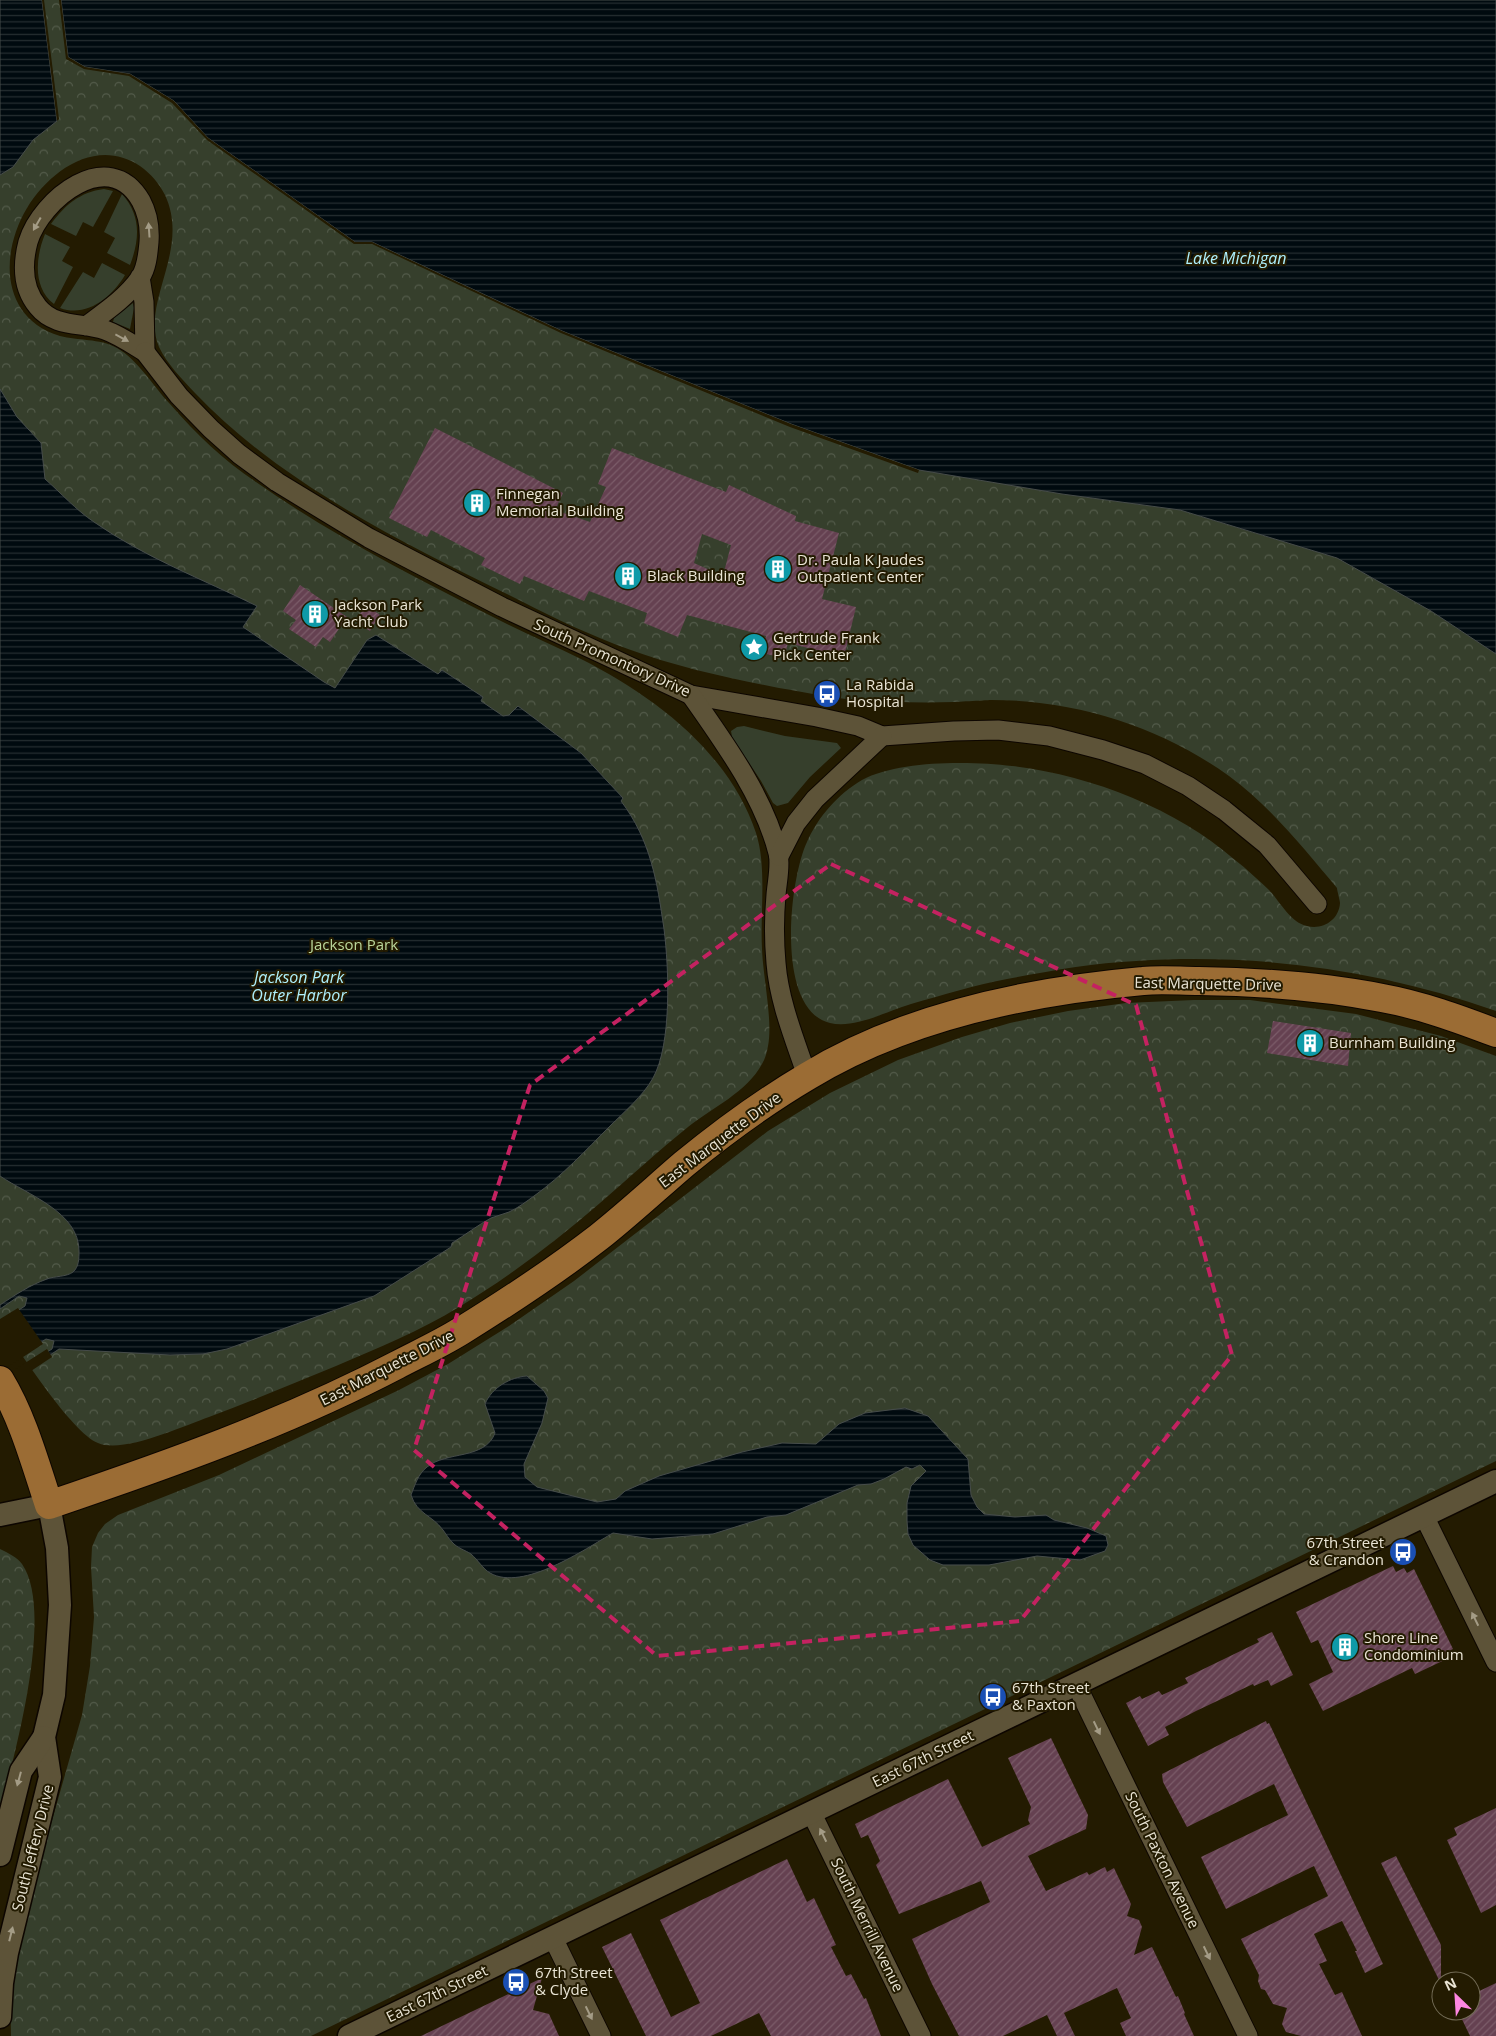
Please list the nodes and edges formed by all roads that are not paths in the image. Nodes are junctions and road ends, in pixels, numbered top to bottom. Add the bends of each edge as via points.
1 (140, 278) junction
2 (86, 326) junction
3 (144, 352) junction
4 (691, 695) junction
5 (882, 736) junction
6 (779, 856) junction
7 (1317, 904) dead end
8 (1496, 1033) edge
9 (807, 1076) junction
10 (5, 1389) edge
11 (1496, 1481) edge
12 (49, 1505) junction
13 (0, 1515) edge
14 (1424, 1516) junction
15 (1496, 1662) edge
16 (1076, 1684) junction
17 (44, 1737) junction
18 (812, 1814) junction
19 (0, 1855) edge
20 (553, 1938) junction
21 (0, 2017) edge
22 (349, 2036) edge
23 (601, 2036) edge
24 (921, 2036) edge
25 (1248, 2036) edge

1 - 2 street, South Promontory Drive via 115,304
1 -> 2 street, South Promontory Drive via 148,256 150,229 144,207 136,194 113,178 94,179 73,186 56,198 30,236 25,253 26,284 38,307 46,314 60,322
1 - 3 street, South Promontory Drive via 144,302
2 -> 3 street, South Promontory Drive via 104,330
3 - 4 street, South Promontory Drive via 211,429 277,482 369,538 502,607
4 - 5 street, South Promontory Drive via 817,717 858,726
4 - 6 street via 726,744 753,792 770,827
5 - 6 street via 815,799 796,823
5 - 7 street, South Promontory Drive via 998,730 1049,736 1146,764 1224,810 1267,845
6 - 9 street via 776,964 784,1004
8 - 9 main road, East Marquette Drive via 1384,998 1312,986 1147,980 1071,990 915,1026 849,1053
9 - 12 main road, East Marquette Drive via 702,1150 599,1237 457,1334 349,1390 244,1435
10 - 12 main road
11 - 14 street, East 67th Street
12 - 13 street, East Marquette Drive
12 - 17 street, South Jeffery Drive via 57,1548 60,1605 54,1695
15 -> 14 street
14 - 16 street, East 67th Street
16 - 18 street, East 67th Street
16 -> 25 street, South Paxton Avenue
17 -> 19 street, South Jeffery Drive via 21,1771
21 -> 17 street, South Jeffery Drive via 7,1953 50,1777
18 - 20 street, East 67th Street
24 -> 18 street, South Merrill Avenue
20 - 22 street, East 67th Street
20 -> 23 street

